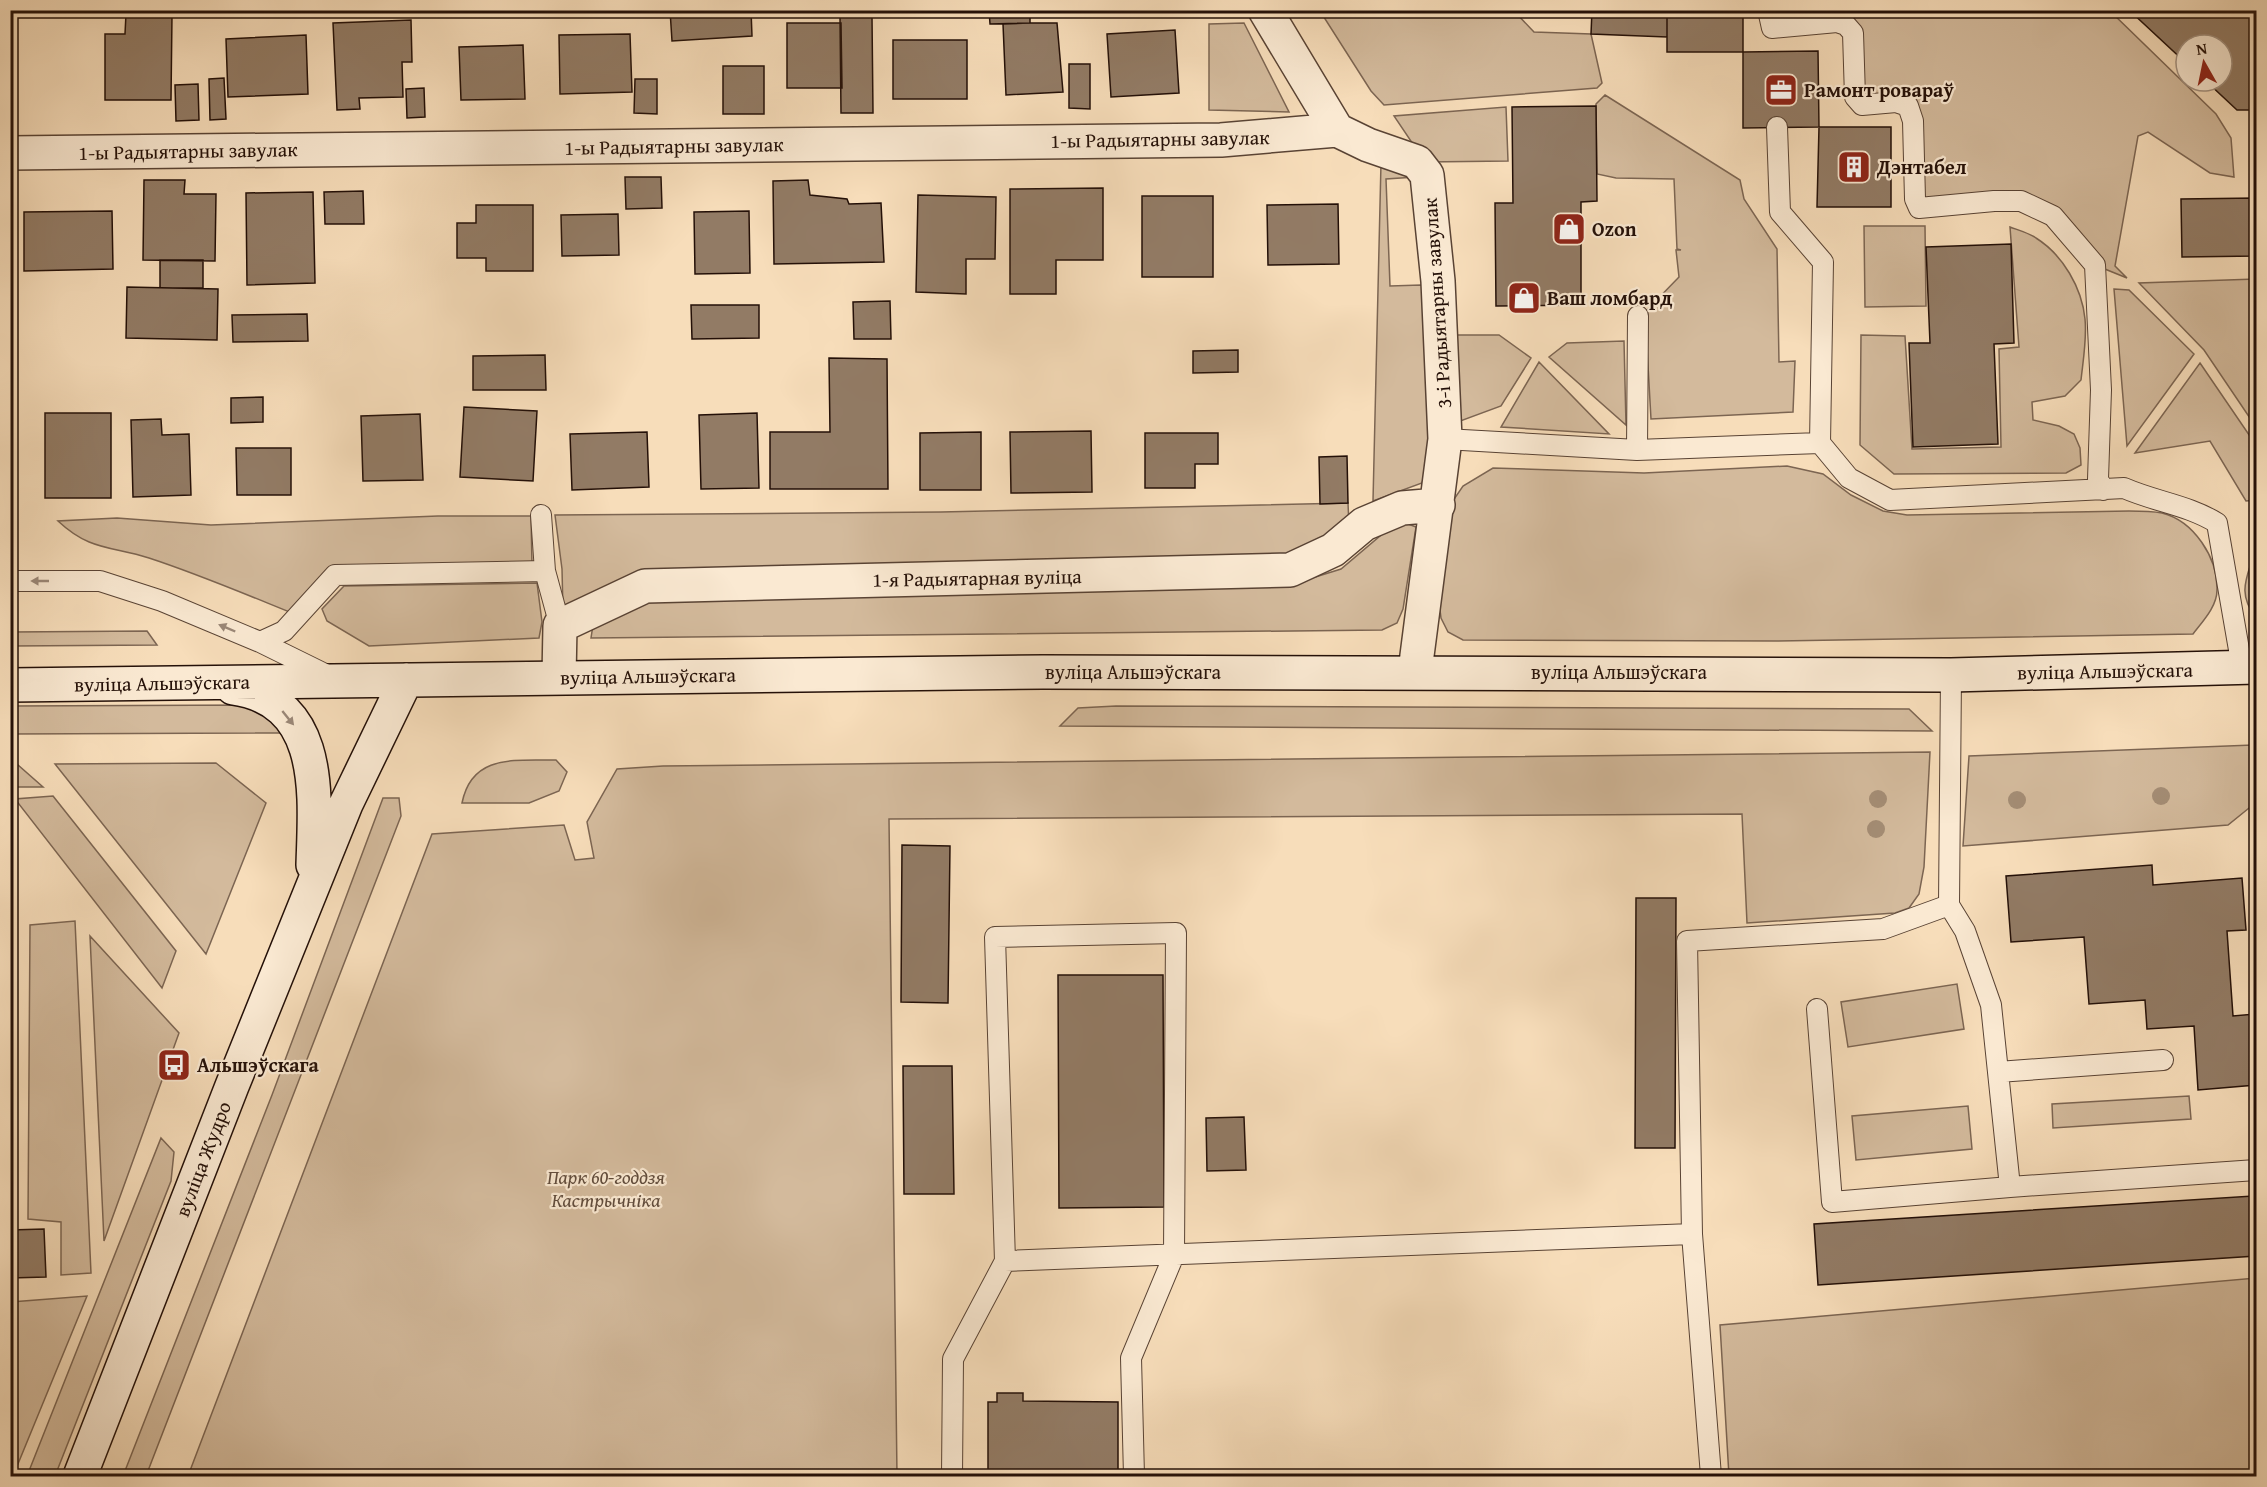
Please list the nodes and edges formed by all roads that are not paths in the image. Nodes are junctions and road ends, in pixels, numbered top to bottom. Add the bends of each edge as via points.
1 (1265, 10) edge
2 (1768, 10) edge
3 (1777, 127) dead end
4 (1337, 130) junction
5 (10, 153) edge
6 (1638, 316) dead end
7 (1445, 439) junction
8 (1820, 443) junction
9 (1637, 450) junction
10 (2103, 490) junction
11 (1438, 505) junction
12 (541, 515) dead end
13 (545, 571) junction
14 (10, 580) edge
15 (560, 626) junction
16 (260, 642) junction
17 (2249, 667) edge
18 (1415, 671) junction
19 (1951, 675) junction
20 (559, 677) junction
21 (337, 680) junction
22 (406, 680) junction
23 (198, 683) junction
24 (10, 685) edge
25 (312, 891) junction
26 (1949, 905) junction
27 (1817, 1009) dead end
28 (2163, 1060) dead end
29 (1998, 1072) junction
30 (2256, 1170) edge
31 (2010, 1187) junction
32 (1692, 1234) junction
33 (1174, 1255) junction
34 (1005, 1261) junction
35 (80, 1476) edge
36 (952, 1476) edge
37 (1134, 1476) edge
38 (1711, 1476) edge

1 - 4 main road
2 - 10 lane via 1772,28 1837,22 1853,33 1856,97 1862,105 1896,102 1908,106 1913,121 1915,199 1919,208 2021,201 2053,216 2095,265 2101,390 2098,479
3 - 8 lane via 1780,212 1823,262
4 - 5 main road, 1-ы Радыятарны завулак via 1221,140
4 - 7 main road, 3-і Радыятарны завулак via 1417,162 1427,175 1438,281
6 - 9 lane
7 - 9 lane
7 - 11 main road, 3-і Радыятарны завулак
8 - 9 lane
8 - 10 lane via 1849,478 1890,500
10 - 17 lane via 2124,488 2150,499 2197,510 2217,523
11 - 15 main road, 1-я Радыятарная вуліца via 1402,508 1364,524 1333,550 1290,570 645,586
11 - 18 main road, 3-і Радыятарны завулак
12 - 13 lane
13 - 15 lane
13 - 16 lane via 335,575 284,631
16 -> 14 lane via 162,601 100,581
15 - 20 main road
16 - 21 lane
17 - 19 main road, вуліца Альшэўскага
18 - 19 main road, вуліца Альшэўскага
18 - 20 main road, вуліца Альшэўскага
19 - 26 lane
20 - 22 main road, вуліца Альшэўскага
21 - 22 main road, вуліца Альшэўскага
21 - 23 main road, вуліца Альшэўскага
22 - 25 main road, вуліца Жудро via 346,804
23 - 24 main road, вуліца Альшэўскага
23 -> 25 main road via 252,691 269,699 282,710 305,743 315,788
25 - 35 main road, вуліца Жудро
26 - 29 lane via 1965,932 1991,1005
26 - 32 lane via 1883,930 1687,941
27 - 31 lane via 1832,1202
28 - 29 lane
29 - 31 lane
30 - 31 lane
32 - 33 lane
32 - 38 lane
33 - 34 lane
33 - 34 lane via 1176,933 995,937
33 - 37 lane via 1131,1359
34 - 36 lane via 953,1359

